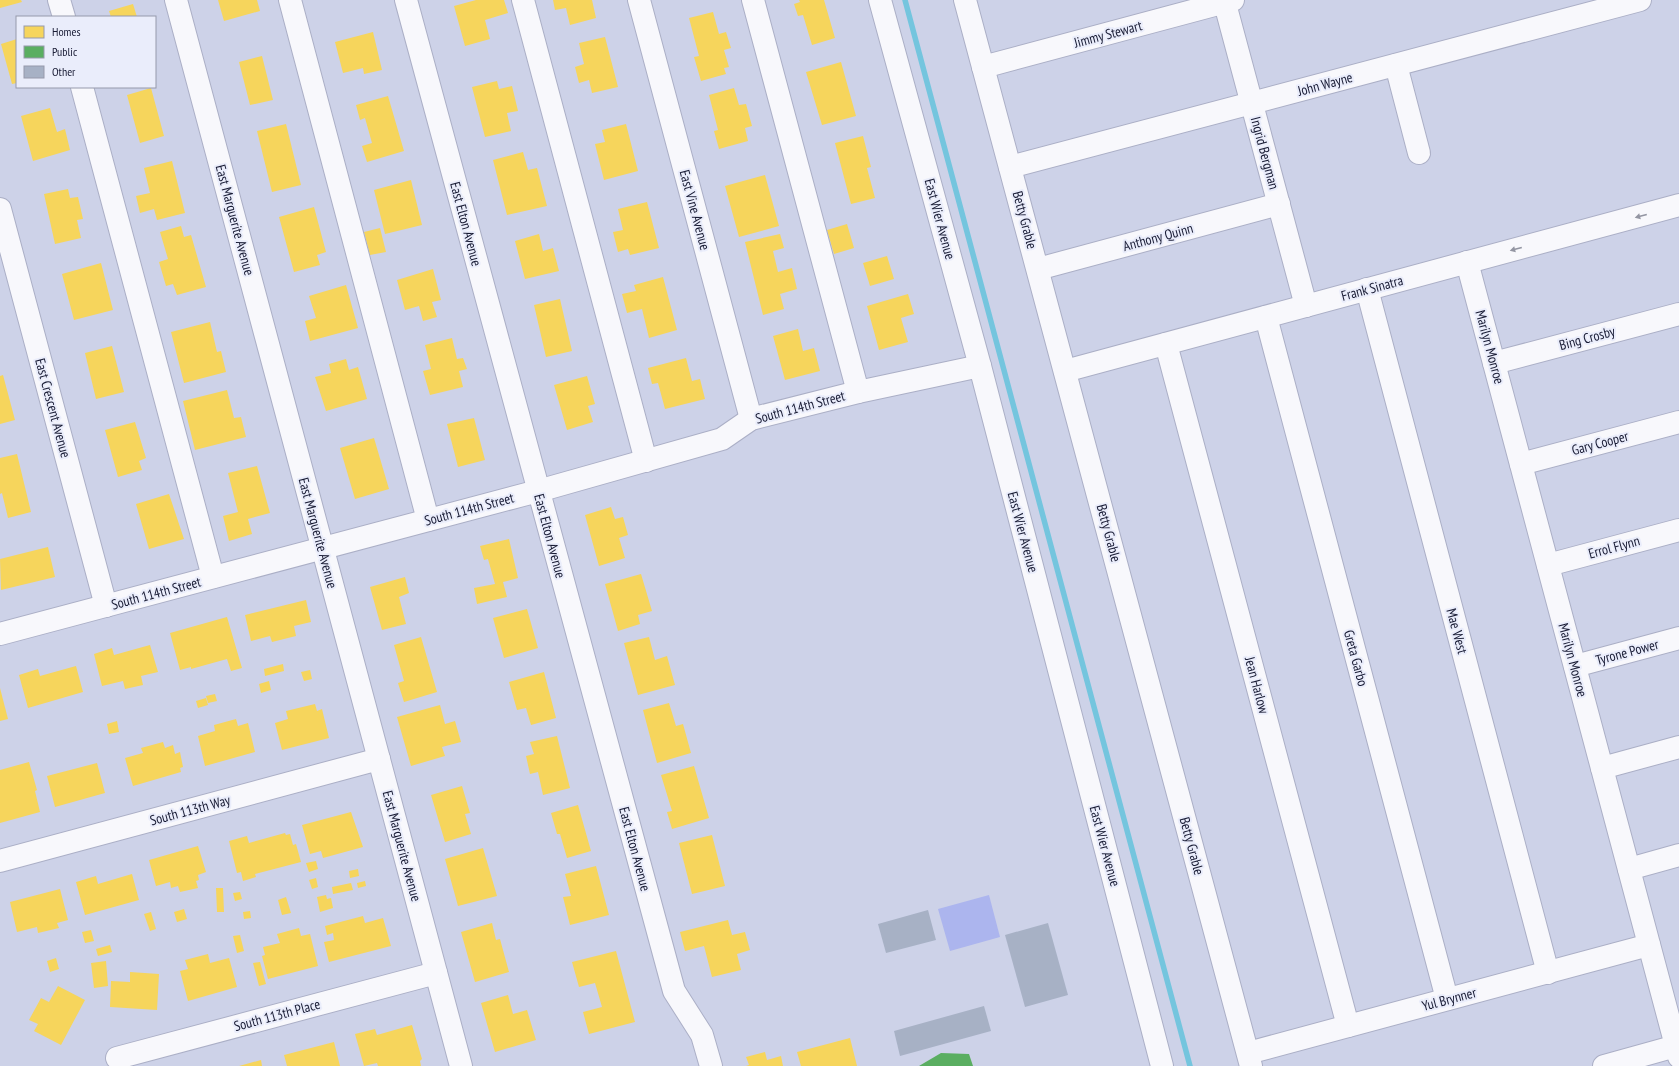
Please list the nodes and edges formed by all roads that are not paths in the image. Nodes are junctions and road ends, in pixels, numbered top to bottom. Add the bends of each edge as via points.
1 (59, 0) edge
2 (176, 0) edge
3 (290, 0) edge
4 (406, 0) edge
5 (523, 0) edge
6 (639, 0) edge
7 (753, 0) edge
8 (880, 0) edge
9 (966, 0) edge
10 (1640, 0) edge
11 (1227, 1) edge
12 (1604, 5) edge
13 (1568, 9) edge
14 (64, 16) edge
15 (1396, 65) junction
16 (983, 67) junction
17 (82, 88) edge
18 (1252, 103) junction
19 (1419, 153) dead end
20 (1010, 167) junction
21 (1279, 204) junction
22 (1679, 205) edge
23 (0, 209) edge
24 (1467, 262) junction
25 (1038, 269) junction
26 (1367, 289) junction
27 (1306, 306) junction
28 (1679, 314) edge
29 (1266, 317) junction
30 (1166, 344) junction
31 (1494, 363) junction
32 (980, 366) junction
33 (1065, 371) junction
34 (858, 392) junction
35 (751, 419) junction
36 (1679, 422) edge
37 (646, 460) junction
38 (1521, 464) junction
39 (538, 491) junction
40 (428, 520) junction
41 (1679, 530) edge
42 (322, 548) junction
43 (1548, 565) junction
44 (213, 578) junction
45 (106, 606) junction
46 (0, 634) edge
47 (1679, 638) edge
48 (1575, 666) junction
49 (1679, 748) edge
50 (379, 759) junction
51 (1602, 768) junction
52 (1679, 856) edge
53 (0, 861) edge
54 (1629, 869) junction
55 (1649, 945) junction
56 (1548, 972) junction
57 (436, 973) junction
58 (1447, 999) junction
59 (1348, 1026) junction
60 (1678, 1052) edge
61 (117, 1058) dead end
62 (1250, 1060) edge
63 (461, 1066) edge
64 (711, 1066) edge
65 (1162, 1066) edge
66 (1604, 1066) edge

1 - 14 street
2 - 42 street, East Marguerite Avenue
3 - 40 street
4 - 39 street, East Elton Avenue
5 - 37 street
6 - 35 street, East Vine Avenue
7 - 34 street
8 - 32 street, East Wier Avenue
9 - 16 street, Betty Grable
10 - 12 street, John Wayne
11 - 16 street, Jimmy Stewart
11 - 18 street, Ingrid Bergman
12 - 13 street, John Wayne
13 - 15 street, John Wayne
15 - 18 street, John Wayne
15 - 19 street
16 - 20 street, Betty Grable
17 - 44 street
18 - 20 street, John Wayne
18 - 21 street, Ingrid Bergman
20 - 25 street, Betty Grable
21 - 25 street, Anthony Quinn
21 - 27 street, Ingrid Bergman
22 -> 24 street, Frank Sinatra
23 - 45 street, East Crescent Avenue
24 - 26 street, Frank Sinatra
24 - 31 street, Marilyn Monroe
25 - 33 street, Betty Grable
26 - 27 street, Frank Sinatra
26 - 56 street, Mae West
27 - 29 street, Frank Sinatra
28 - 31 street, Bing Crosby
29 - 30 street, Frank Sinatra
29 - 58 street, Greta Garbo
30 - 33 street, Frank Sinatra
30 - 59 street, Jean Harlow
31 - 38 street, Marilyn Monroe
32 - 34 street, South 114th Street
32 - 65 street, East Wier Avenue
33 - 62 street, Betty Grable
34 - 35 street, South 114th Street
35 - 37 street, South 114th Street via 722,440
36 - 38 street, Gary Cooper
37 - 39 street, South 114th Street
38 - 43 street, Marilyn Monroe
39 - 40 street, South 114th Street
39 - 64 street, East Elton Avenue via 674,991 702,1036
40 - 42 street, South 114th Street
41 - 43 street, Errol Flynn
42 - 44 street, South 114th Street
42 - 50 street, East Marguerite Avenue
43 - 48 street, Marilyn Monroe
44 - 45 street, South 114th Street
45 - 46 street, South 114th Street
47 - 48 street, Tyrone Power
48 - 51 street, Marilyn Monroe
49 - 51 street
50 - 53 street, South 113th Way
50 - 57 street, East Marguerite Avenue
51 - 54 street, Marilyn Monroe
52 - 54 street
54 - 55 street, Marilyn Monroe
55 - 56 street, Yul Brynner
55 - 60 street, Marilyn Monroe
56 - 58 street, Yul Brynner
57 - 61 street, South 113th Place
57 - 63 street, East Marguerite Avenue
58 - 59 street, Yul Brynner
59 - 62 street, Yul Brynner
60 - 66 street

